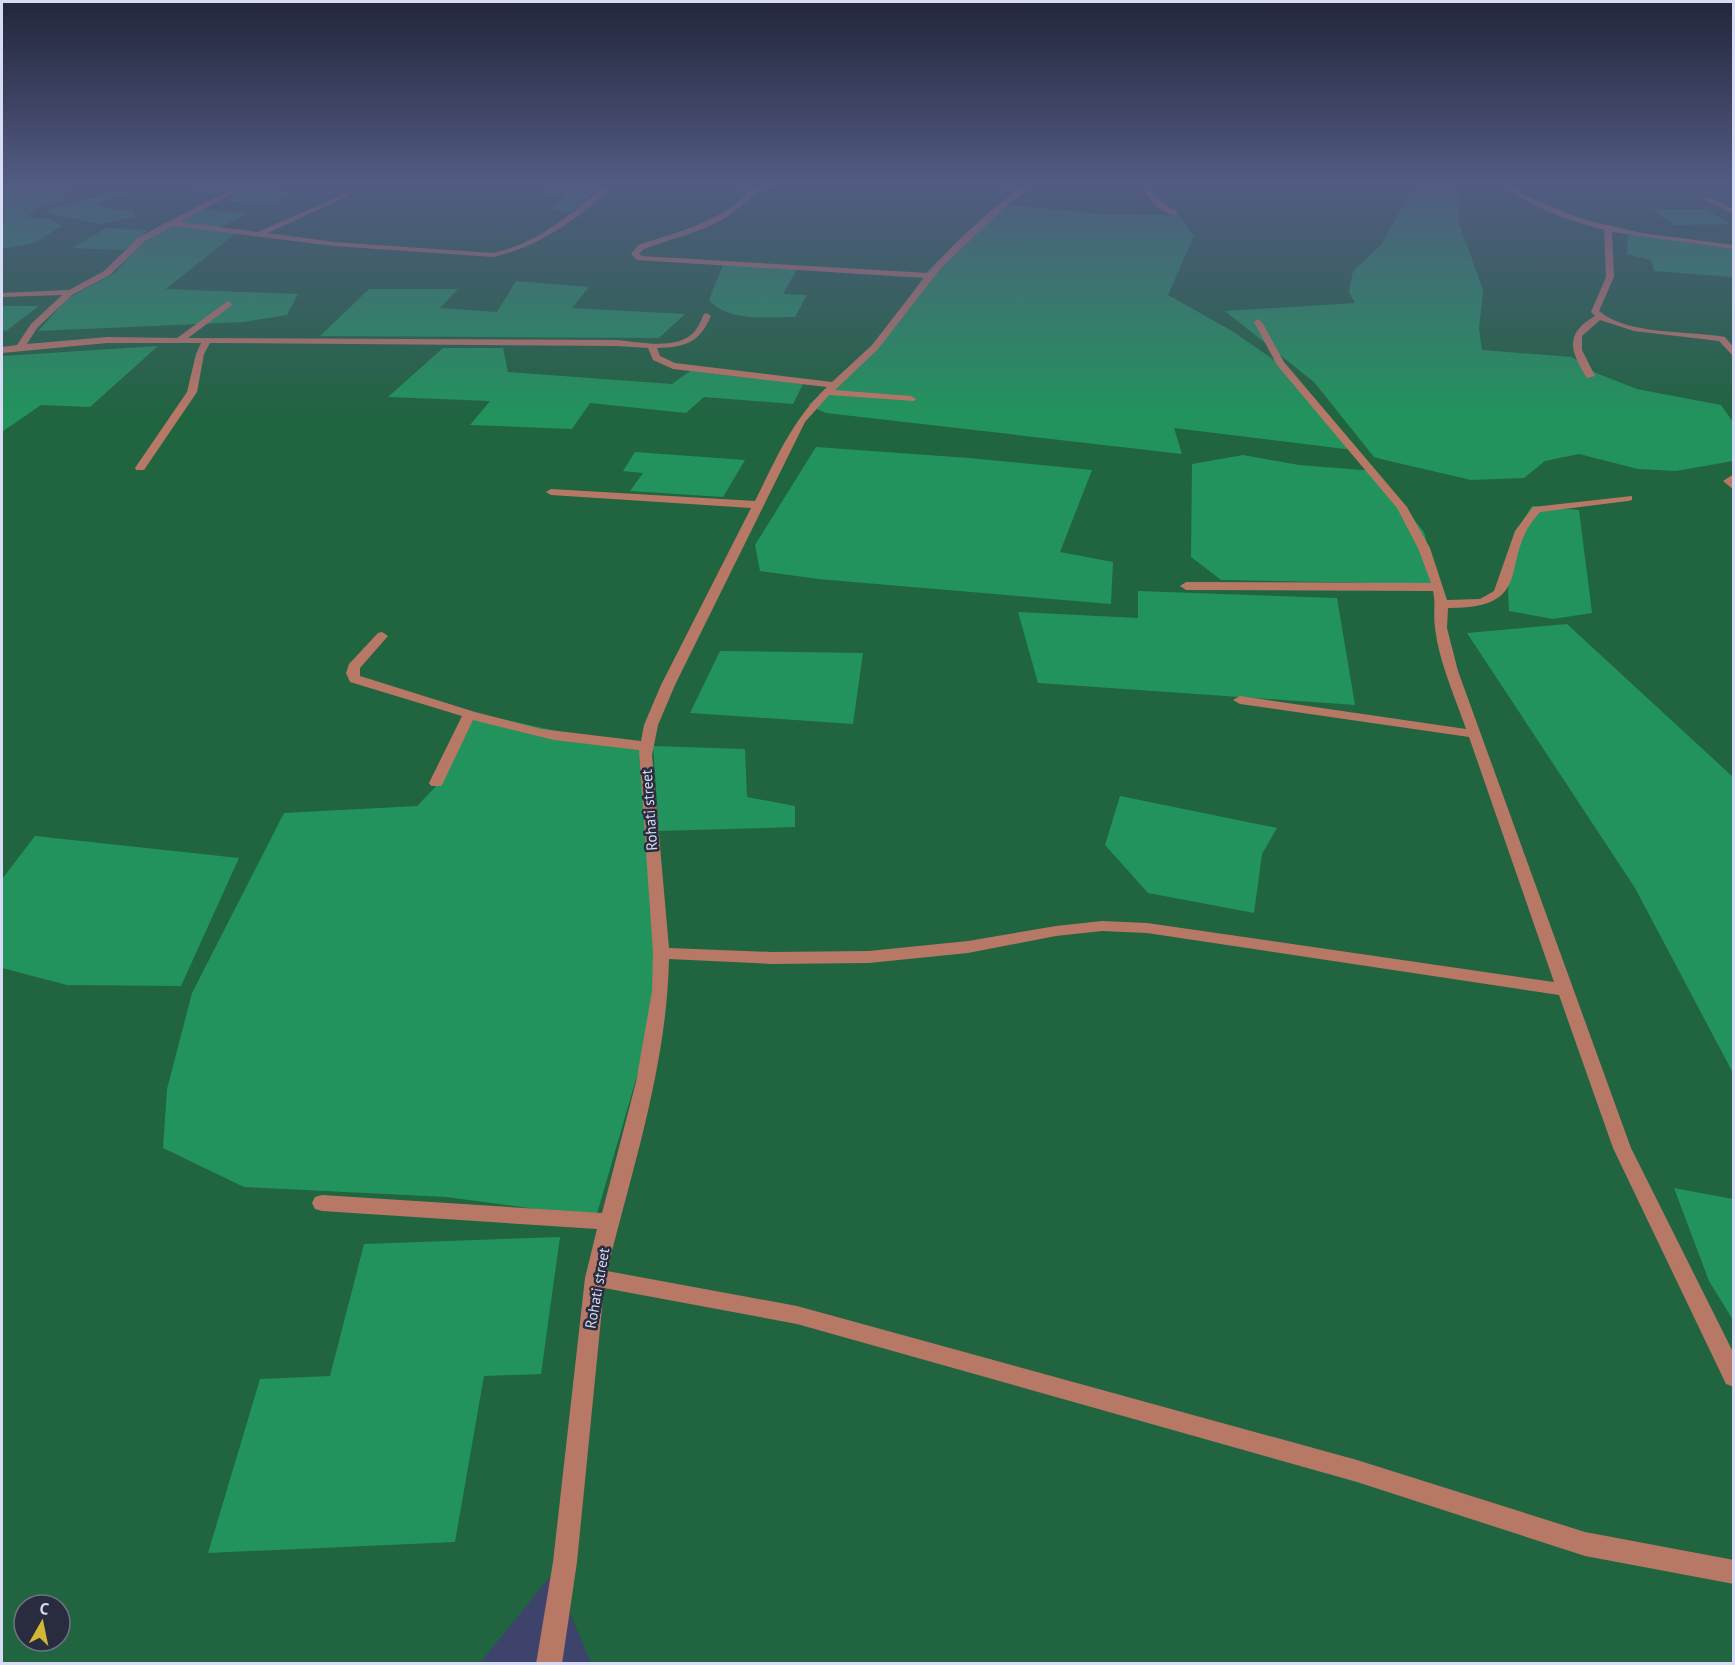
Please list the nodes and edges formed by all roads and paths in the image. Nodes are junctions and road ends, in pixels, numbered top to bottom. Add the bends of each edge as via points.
1 (121, 259) edge
2 (648, 259) edge
3 (948, 259) edge
4 (1609, 259) edge
5 (931, 276) junction
6 (71, 292) junction
7 (2, 295) edge
8 (228, 304) dead end
9 (707, 316) dead end
10 (1599, 317) junction
11 (1257, 321) dead end
12 (1722, 339) junction
13 (1734, 339) edge
14 (180, 340) junction
15 (207, 340) junction
16 (652, 346) junction
17 (20, 347) junction
18 (2, 350) edge
19 (1734, 354) edge
20 (1590, 376) dead end
21 (831, 389) junction
22 (911, 399) dead end
23 (140, 468) dead end
24 (1734, 477) edge
25 (1734, 487) edge
26 (551, 492) dead end
27 (1628, 498) dead end
28 (759, 505) junction
29 (1186, 586) dead end
30 (1438, 587) junction
31 (1442, 604) junction
32 (382, 636) dead end
33 (1240, 700) dead end
34 (469, 715) junction
35 (1474, 734) junction
36 (646, 746) junction
37 (436, 783) dead end
38 (661, 953) junction
39 (1567, 990) junction
40 (321, 1203) dead end
41 (610, 1222) junction
42 (596, 1278) junction
43 (1734, 1377) edge
44 (1734, 1572) edge
45 (549, 1664) edge

1 - 6 street via 107,273
2 - 5 street
3 - 5 street, Rohati street
4 - 10 street via 1610,277 1595,312
5 - 21 street, Rohati street via 875,347
6 - 7 street
6 - 17 street via 34,326
8 - 14 street
9 - 16 street via 702,330 692,339
10 - 12 street via 1622,325
10 - 20 street via 1577,333 1578,351
11 - 30 street via 1281,363 1402,507 1424,548
12 - 13 street
12 - 19 street
14 - 15 street
14 - 17 street via 87,341
15 - 16 street
15 - 23 street via 192,392
16 - 21 street via 656,358 673,366
17 - 18 street
21 - 22 street
21 - 28 street, Rohati street via 800,422
24 - 25 street via 1728,481
26 - 28 street
27 - 31 street via 1536,509 1517,534 1501,592 1476,603
28 - 36 street, Rohati street via 668,685
29 - 30 street
30 - 31 street
31 - 35 street via 1442,628 1452,671
32 - 34 street via 354,667 355,679
33 - 35 street
34 - 36 street via 543,734
34 - 37 street
35 - 39 street
36 - 38 street, Rohati street
38 - 39 street via 869,957 968,947 1102,926 1147,928
38 - 41 street, Rohati street via 660,991 645,1082
39 - 43 street via 1622,1148
40 - 41 street
41 - 42 street, Rohati street
42 - 44 street via 797,1315 1357,1471 1585,1544
42 - 45 street, Rohati street via 565,1562

